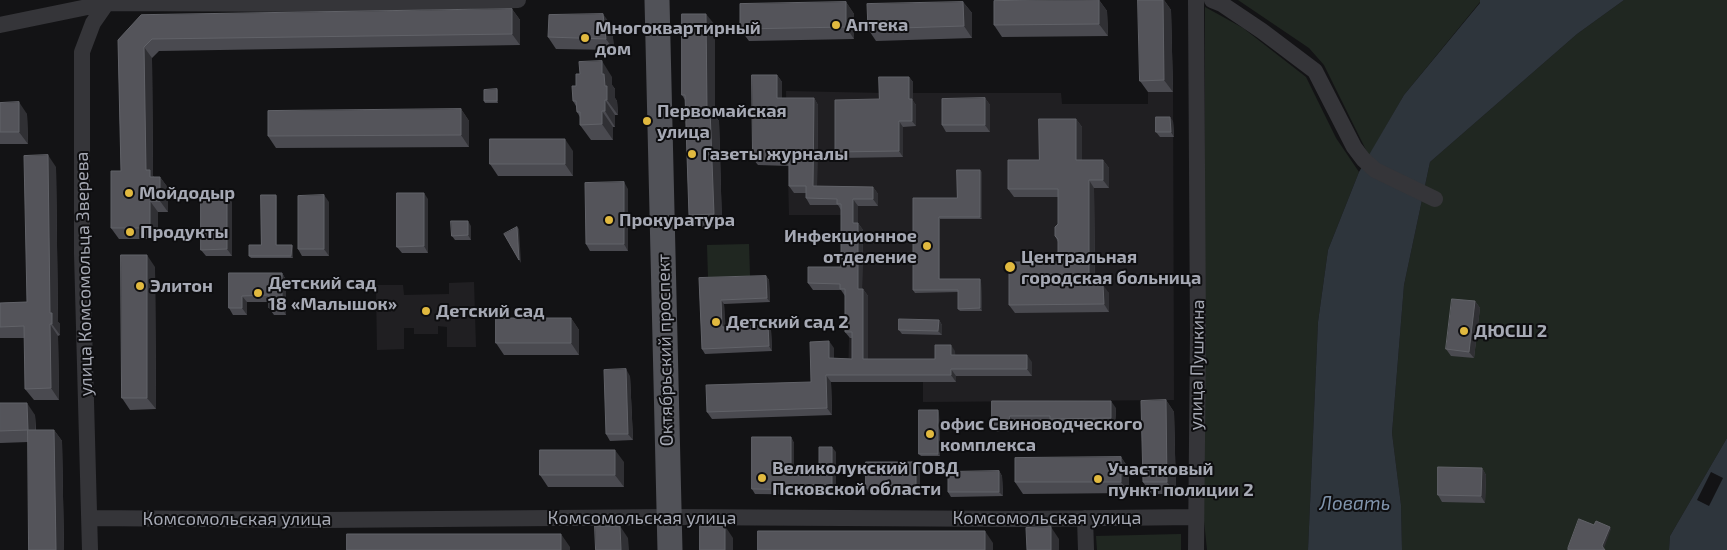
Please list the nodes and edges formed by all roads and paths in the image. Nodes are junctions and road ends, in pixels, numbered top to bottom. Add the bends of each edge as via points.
1 (518, 0) edge
2 (657, 0) edge
3 (1196, 0) edge
4 (1212, 0) edge
5 (108, 2) edge
6 (0, 25) edge
7 (1435, 199) dead end
8 (1195, 516) junction
9 (669, 517) junction
10 (90, 518) junction
11 (1085, 518) junction
12 (90, 550) edge
13 (670, 550) edge
14 (1086, 550) edge
15 (1196, 550) edge

1 - 5 street via 326,4
2 - 9 main road, Октябрьский проспект
3 - 8 street, улица Пушкина via 1198,334
4 - 7 street via 1262,31 1315,71 1354,147 1375,170
5 - 6 street
5 - 10 street, улица Комсомольца Зверева via 93,23 82,52 82,253
8 - 11 street, Комсомольская улица
8 - 15 street, улица Пушкина
9 - 10 street, Комсомольская улица
9 - 11 street, Комсомольская улица
9 - 13 main road, Октябрьский проспект
10 - 12 street, улица Комсомольца Зверева
11 - 14 street

